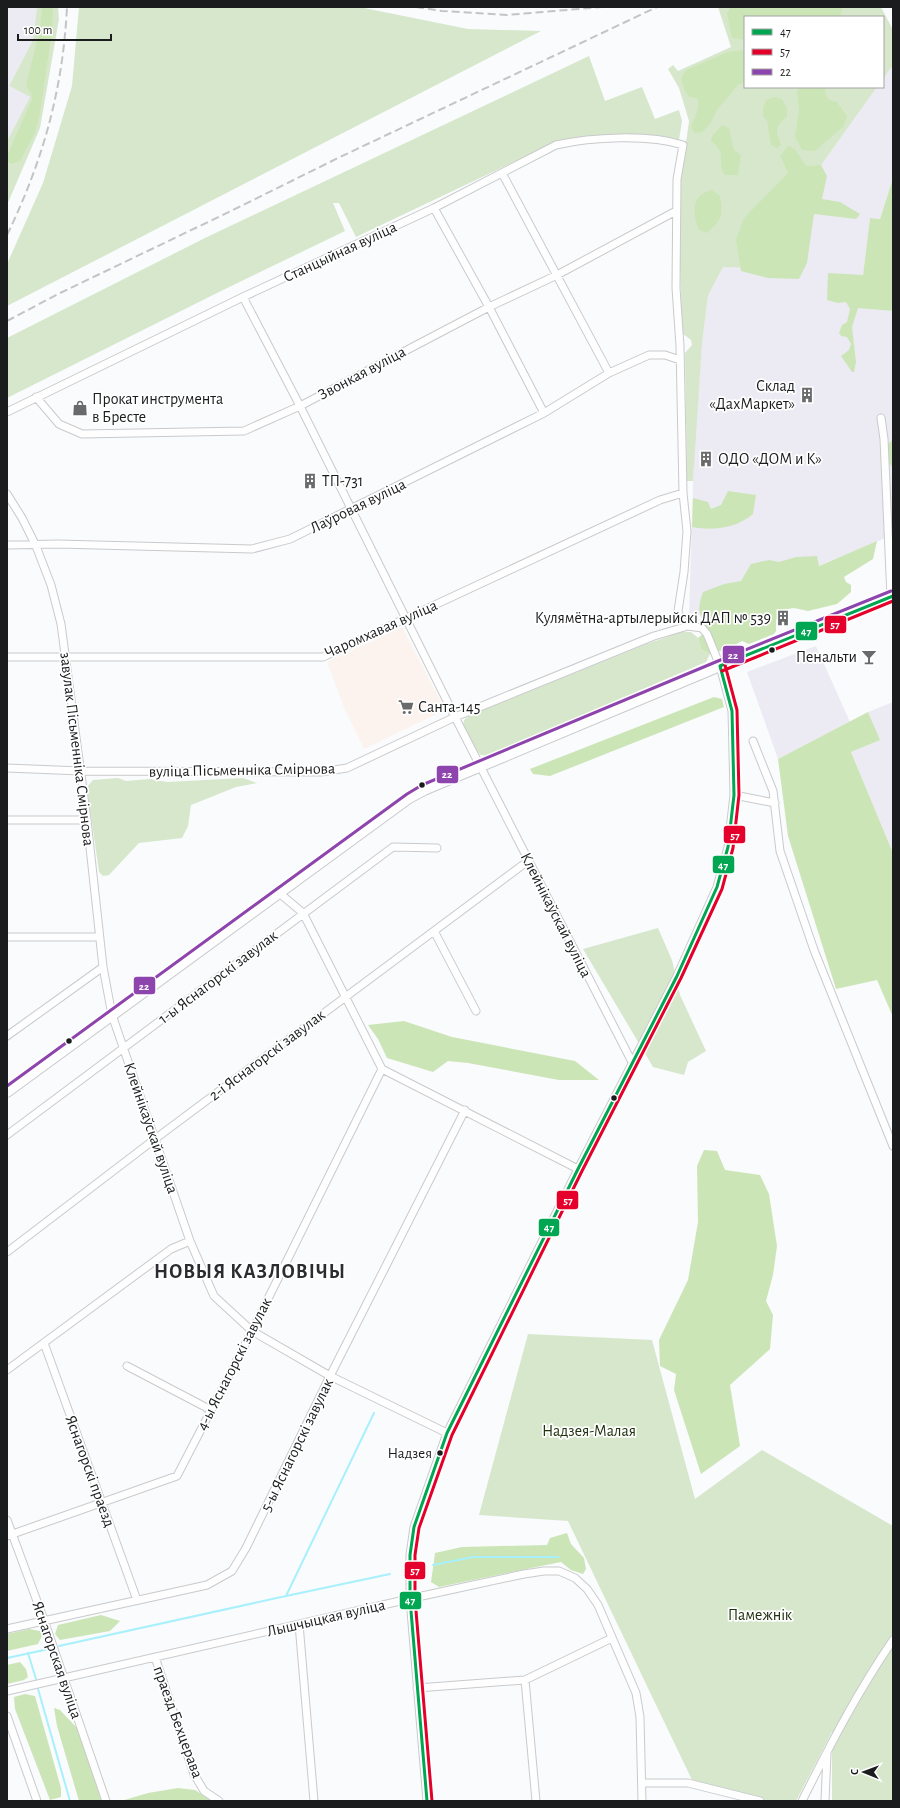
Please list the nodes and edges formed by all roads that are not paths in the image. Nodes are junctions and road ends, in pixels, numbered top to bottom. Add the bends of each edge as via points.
1 (502, 173) junction
2 (434, 208) junction
3 (676, 211) junction
4 (556, 274) junction
5 (242, 297) junction
6 (489, 307) junction
7 (680, 360) junction
8 (610, 373) junction
9 (36, 397) junction
10 (300, 406) junction
11 (7, 412) edge
12 (544, 413) junction
13 (881, 418) dead end
14 (683, 493) junction
15 (7, 494) edge
16 (352, 510) junction
17 (7, 545) edge
18 (36, 546) junction
19 (892, 597) edge
20 (405, 618) junction
21 (688, 626) junction
22 (7, 657) edge
23 (66, 657) junction
24 (720, 666) junction
25 (454, 717) junction
26 (753, 741) dead end
27 (480, 767) junction
28 (7, 768) edge
29 (80, 772) junction
30 (734, 795) junction
31 (775, 803) junction
32 (7, 820) edge
33 (87, 820) junction
34 (437, 848) dead end
35 (528, 861) junction
36 (278, 892) junction
37 (303, 913) junction
38 (434, 931) junction
39 (7, 937) edge
40 (99, 937) junction
41 (103, 967) junction
42 (345, 998) junction
43 (476, 1011) dead end
44 (112, 1015) junction
45 (7, 1036) edge
46 (123, 1048) junction
47 (633, 1064) junction
48 (382, 1069) junction
49 (7, 1092) edge
50 (465, 1110) junction
51 (7, 1135) edge
52 (155, 1139) junction
53 (893, 1146) edge
54 (578, 1169) junction
55 (190, 1241) junction
56 (7, 1252) edge
57 (252, 1331) junction
58 (44, 1343) junction
59 (127, 1366) dead end
60 (7, 1370) edge
61 (330, 1376) junction
62 (211, 1410) junction
63 (447, 1433) junction
64 (102, 1503) junction
65 (7, 1520) edge
66 (10, 1535) edge
67 (410, 1599) junction
68 (137, 1600) junction
69 (44, 1620) junction
70 (299, 1624) junction
71 (7, 1629) edge
72 (612, 1638) junction
73 (893, 1640) edge
74 (154, 1658) junction
75 (64, 1678) junction
76 (525, 1680) junction
77 (416, 1688) junction
78 (7, 1691) edge
79 (7, 1716) edge
80 (827, 1750) junction
81 (642, 1783) junction
82 (37, 1801) edge
83 (106, 1801) edge
84 (219, 1801) edge
85 (314, 1801) edge
86 (427, 1801) edge
87 (536, 1801) edge
88 (642, 1801) edge
89 (760, 1801) edge
90 (802, 1801) edge
91 (825, 1801) edge

1 - 2 street, Станцыйная вуліца
1 - 3 street, Станцыйная вуліца via 556,145 569,142 623,138 666,140 682,145
1 - 4 street
2 - 5 street, Станцыйная вуліца
2 - 6 street
3 - 4 street, Звонкая вуліца
3 - 7 street via 676,288
4 - 6 street, Звонкая вуліца
4 - 8 street
5 - 9 street, Станцыйная вуліца
5 - 10 street, Клейнікаўскай вуліца
6 - 10 street, Звонкая вуліца
6 - 12 street
7 - 8 street, Лаўровая вуліца via 665,355 649,355
7 - 14 street
8 - 12 street, Лаўровая вуліца
9 - 10 street, Звонкая вуліца via 59,424 82,434 244,431
9 - 11 street, Станцыйная вуліца
10 - 16 street, Клейнікаўскай вуліца
12 - 16 street, Лаўровая вуліца
13 - 19 street
14 - 20 street, Чаромхавая вуліца via 660,500
14 - 21 street via 687,531 678,611 680,620
15 - 18 street, завулак Пісьменніка Смірнова
16 - 18 street, Лаўровая вуліца via 290,539 252,549 66,544
16 - 20 street, Клейнікаўскай вуліца
17 - 18 street, Лаўровая вуліца
18 - 23 street, завулак Пісьменніка Смірнова via 51,585
19 - 24 main road
20 - 23 street, Чаромхавая вуліца via 323,657
20 - 25 street, Клейнікаўскай вуліца
21 - 24 street via 702,628 707,634
21 - 25 street, вуліца Пісьменніка Смірнова via 654,636
22 - 23 street, Чаромхавая вуліца
23 - 29 street, завулак Пісьменніка Смірнова
24 - 27 main road
24 - 30 street via 732,710
25 - 27 street, Клейнікаўскай вуліца
25 - 29 street, вуліца Пісьменніка Смірнова via 347,768 321,772
26 - 31 street via 773,791
27 - 35 street, Клейнікаўскай вуліца
27 - 36 main road via 409,798
28 - 29 street, вуліца Пісьменніка Смірнова
29 - 33 street, завулак Пісьменніка Смірнова
30 - 31 street
30 - 47 street via 728,847 717,887 677,976
31 - 53 street via 780,851 814,950
32 - 33 street
33 - 40 street, завулак Пісьменніка Смірнова
34 - 37 street, 1-ы Яснагорскі завулак via 393,847
35 - 38 street, 2-і Яснагорскі завулак
35 - 47 street, Клейнікаўскай вуліца
36 - 37 street
36 - 44 main road
37 - 42 street
37 - 46 street, 1-ы Яснагорскі завулак
38 - 42 street, 2-і Яснагорскі завулак
38 - 43 street
39 - 40 street
40 - 41 street, завулак Пісьменніка Смірнова
41 - 44 street, завулак Пісьменніка Смірнова
41 - 45 street
42 - 48 street
42 - 52 street, 2-і Яснагорскі завулак
44 - 46 street, Клейнікаўскай вуліца
44 - 49 main road
46 - 51 street, 1-ы Яснагорскі завулак
46 - 52 street, Клейнікаўскай вуліца
47 - 54 street
48 - 50 street
48 - 57 street, 4-ы Яснагорскі завулак
50 - 54 street
50 - 61 street, 5-ы Яснагорскі завулак
52 - 55 street, Клейнікаўскай вуліца
52 - 56 street, 2-і Яснагорскі завулак
54 - 63 street
55 - 57 street, Клейнікаўскай вуліца via 214,1296
55 - 58 street via 171,1249
57 - 61 street, Клейнікаўскай вуліца
57 - 62 street, 4-ы Яснагорскі завулак
58 - 60 street
58 - 64 street, Яснагорскі праезд
59 - 62 street
61 - 63 street, Клейнікаўскай вуліца
61 - 68 street, 5-ы Яснагорскі завулак via 246,1548 232,1571 207,1585
62 - 64 street, 4-ы Яснагорскі завулак via 177,1476
63 - 67 street via 414,1527 410,1555
64 - 66 street, 4-ы Яснагорскі завулак
64 - 68 street, Яснагорскі праезд
65 - 66 street, Яснагорская вуліца
66 - 69 street, Яснагорская вуліца
67 - 70 street, Лышчыцкая вуліца
67 - 72 street, Лышчыцкая вуліца via 524,1574 559,1571 575,1578 587,1589 598,1605
67 - 77 street
68 - 69 street, 5-ы Яснагорскі завулак
69 - 71 street, 5-ы Яснагорскі завулак
69 - 75 street, Яснагорская вуліца
70 - 74 street, Лышчыцкая вуліца
70 - 85 street
72 - 76 street
72 - 81 street, Лышчыцкая вуліца via 636,1693 640,1717
73 - 80 street via 868,1676
74 - 75 street, Лышчыцкая вуліца
74 - 84 street, праезд Бехцерава via 194,1774 204,1791
75 - 78 street, Лышчыцкая вуліца
75 - 83 street, Яснагорская вуліца
76 - 77 street
76 - 87 street
77 - 86 street
79 - 82 street
80 - 90 street
80 - 91 street
81 - 88 street, Лышчыцкая вуліца
81 - 89 street via 688,1783

